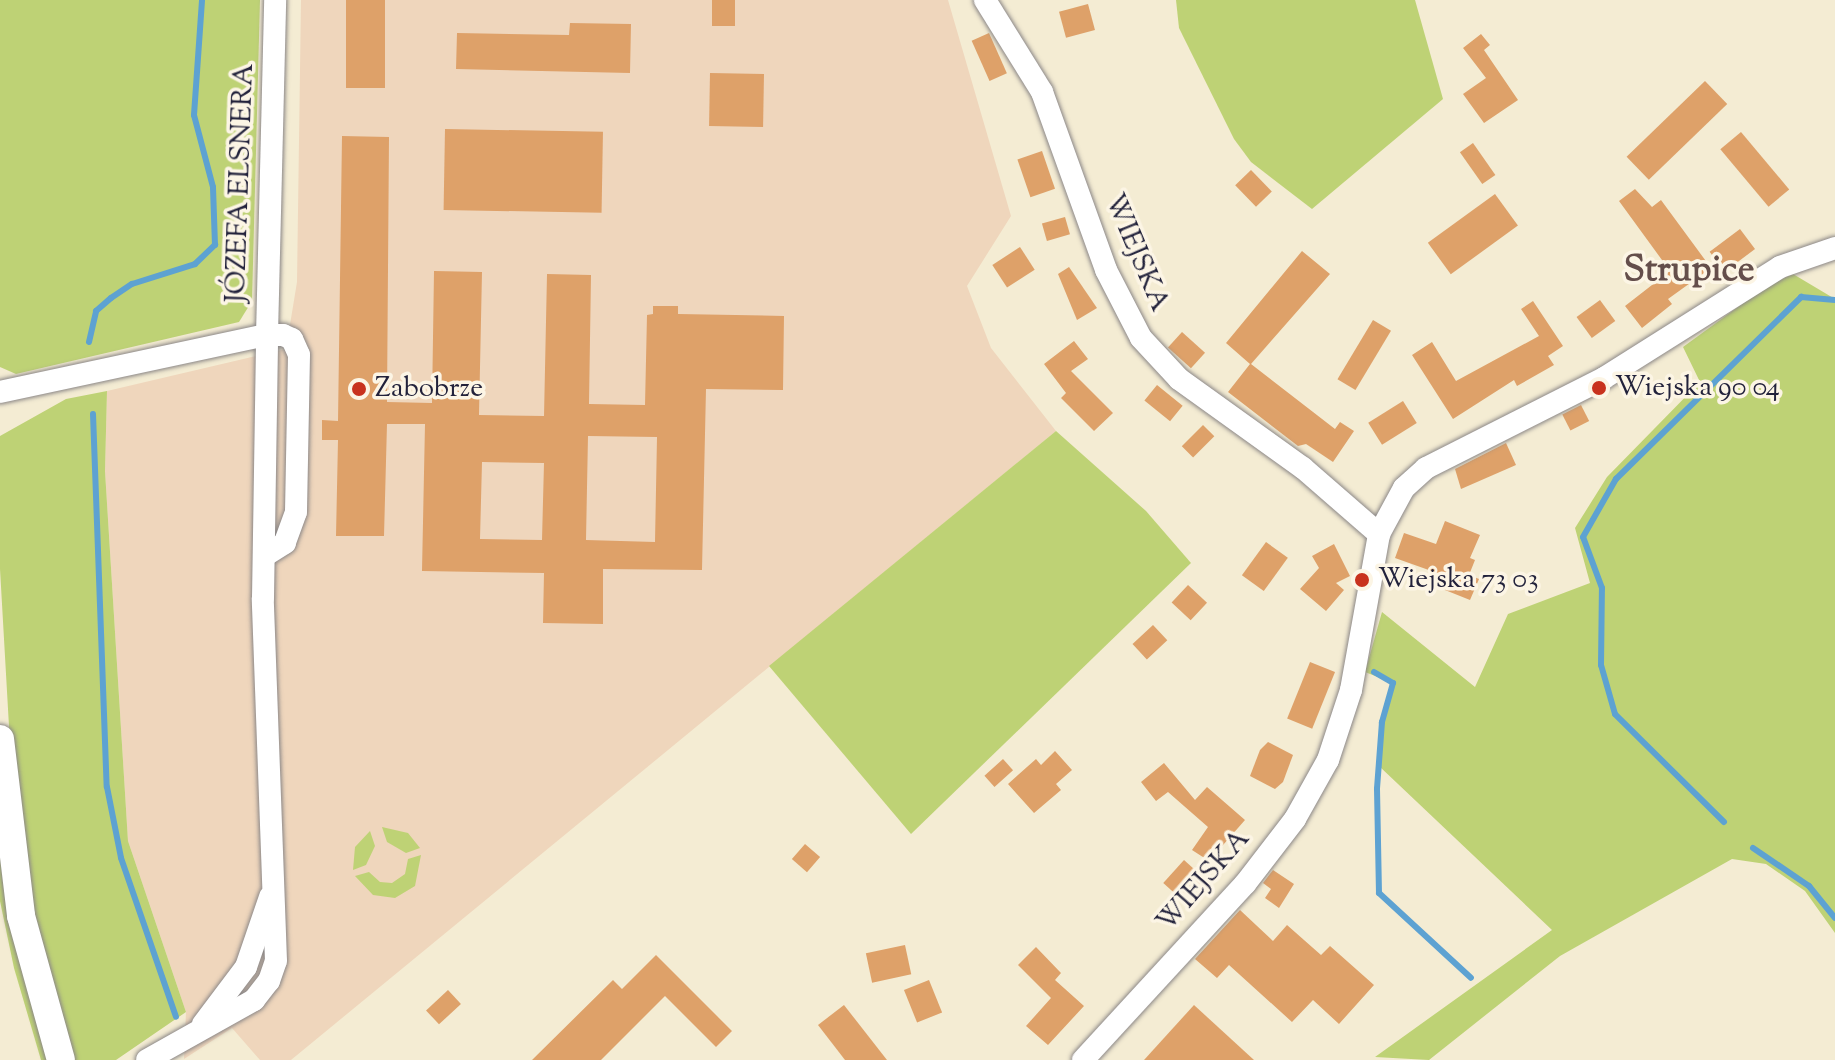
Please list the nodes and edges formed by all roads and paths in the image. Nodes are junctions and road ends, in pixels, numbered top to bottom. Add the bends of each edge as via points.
1 (275, 0) edge
2 (985, 0) edge
3 (1835, 248) edge
4 (267, 335) junction
5 (0, 392) edge
6 (1379, 534) junction
7 (266, 555) junction
8 (0, 739) edge
9 (61, 1060) edge
10 (147, 1060) edge
11 (1083, 1060) edge

1 - 4 street, JÓZEFA ELSNERA
2 - 6 street, WIEJSKA via 1042,92 1106,270 1141,338 1179,379 1303,468
3 - 6 street, WIEJSKA via 1780,267 1604,378 1426,468 1390,507
4 - 5 street, JÓZEFA ELSNERA
4 - 7 street
4 - 7 street via 292,339 299,355 294,529
6 - 11 street, WIEJSKA via 1351,690 1328,760 1295,819 1245,884
7 - 10 street via 278,926 269,981 241,1008
8 - 9 street via 21,916

